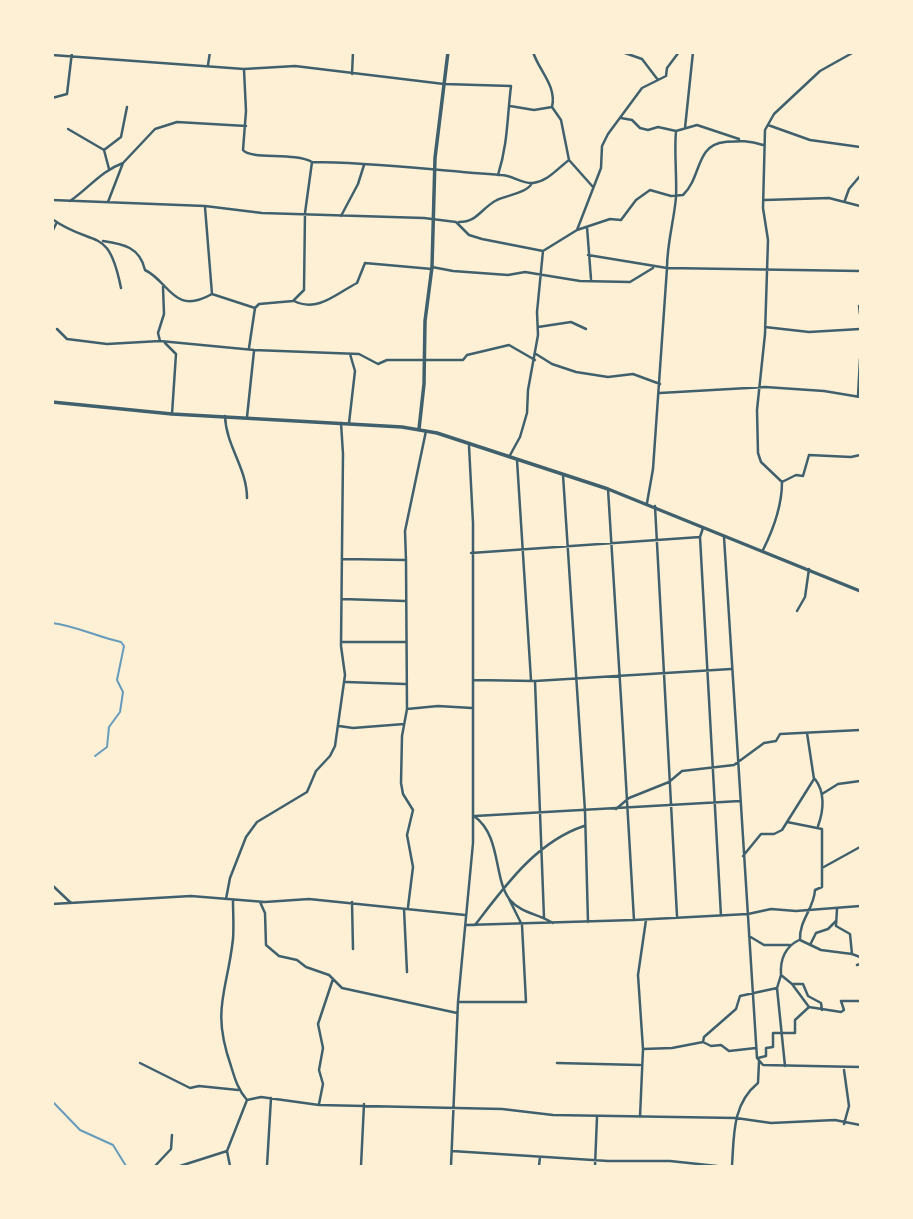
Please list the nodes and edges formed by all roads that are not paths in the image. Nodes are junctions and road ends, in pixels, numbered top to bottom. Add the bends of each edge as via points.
1 (210, 52) edge
2 (353, 52) edge
3 (448, 52) edge
4 (533, 52) edge
5 (622, 52) edge
6 (679, 52) edge
7 (693, 52) edge
8 (853, 53) edge
9 (72, 54) edge
10 (52, 55) edge
11 (208, 65) junction
12 (244, 68) junction
13 (352, 74) junction
14 (658, 80) junction
15 (444, 84) junction
16 (52, 98) edge
17 (508, 106) junction
18 (127, 107) dead end
19 (552, 107) junction
20 (621, 118) junction
21 (768, 125) junction
22 (246, 126) junction
23 (685, 128) junction
24 (68, 129) dead end
25 (676, 131) junction
26 (739, 139) junction
27 (763, 145) junction
28 (860, 148) edge
29 (104, 150) junction
30 (569, 160) junction
31 (312, 162) junction
32 (122, 163) junction
33 (365, 164) junction
34 (108, 169) junction
35 (436, 170) junction
36 (498, 175) junction
37 (860, 176) edge
38 (532, 183) junction
39 (593, 187) junction
40 (676, 196) junction
41 (52, 200) edge
42 (765, 200) junction
43 (845, 200) junction
44 (70, 201) junction
45 (108, 202) junction
46 (205, 206) junction
47 (860, 206) edge
48 (305, 213) junction
49 (341, 216) junction
50 (52, 219) edge
51 (435, 219) junction
52 (57, 222) junction
53 (456, 222) junction
54 (587, 227) junction
55 (578, 230) junction
56 (52, 232) edge
57 (103, 241) junction
58 (543, 251) junction
59 (588, 256) junction
60 (432, 268) junction
61 (653, 268) junction
62 (667, 268) junction
63 (767, 269) junction
64 (860, 271) edge
65 (542, 274) junction
66 (591, 279) junction
67 (163, 287) junction
68 (121, 288) dead end
69 (212, 294) junction
70 (293, 301) junction
71 (859, 306) edge
72 (256, 308) junction
73 (860, 314) edge
74 (538, 327) junction
75 (765, 327) junction
76 (57, 329) dead end
77 (586, 329) dead end
78 (860, 329) edge
79 (162, 342) junction
80 (249, 349) junction
81 (254, 350) junction
82 (350, 354) junction
83 (536, 354) junction
84 (860, 359) edge
85 (535, 360) junction
86 (424, 361) junction
87 (660, 384) junction
88 (760, 387) junction
89 (660, 393) junction
90 (859, 396) edge
91 (52, 402) edge
92 (172, 415) junction
93 (225, 416) junction
94 (247, 417) junction
95 (341, 423) junction
96 (349, 424) junction
97 (419, 429) junction
98 (426, 430) junction
99 (469, 446) junction
100 (860, 454) edge
101 (509, 457) junction
102 (517, 460) junction
103 (563, 474) junction
104 (782, 482) junction
105 (608, 489) junction
106 (247, 498) dead end
107 (647, 503) junction
108 (655, 506) junction
109 (703, 526) junction
110 (723, 534) junction
111 (700, 537) junction
112 (655, 540) junction
113 (611, 542) junction
114 (568, 545) junction
115 (523, 548) junction
116 (763, 550) junction
117 (471, 553) junction
118 (341, 559) junction
119 (406, 560) junction
120 (809, 569) junction
121 (860, 591) edge
122 (342, 599) junction
123 (405, 601) junction
124 (797, 611) dead end
125 (341, 642) junction
126 (405, 642) junction
127 (732, 669) junction
128 (707, 671) junction
129 (663, 674) junction
130 (618, 677) junction
131 (578, 679) junction
132 (472, 680) junction
133 (533, 681) junction
134 (345, 682) junction
135 (405, 684) junction
136 (472, 708) junction
137 (407, 709) junction
138 (404, 724) junction
139 (339, 726) junction
140 (860, 730) edge
141 (807, 733) junction
142 (738, 762) junction
143 (711, 769) junction
144 (814, 779) junction
145 (860, 781) edge
146 (669, 782) junction
147 (822, 794) junction
148 (629, 798) junction
149 (740, 801) junction
150 (714, 804) junction
151 (670, 806) junction
152 (628, 808) junction
153 (616, 809) junction
154 (585, 811) junction
155 (541, 813) junction
156 (474, 816) junction
157 (787, 822) junction
158 (584, 826) junction
159 (818, 826) junction
160 (860, 847) edge
161 (541, 850) junction
162 (743, 856) junction
163 (822, 868) junction
164 (52, 885) edge
165 (505, 885) junction
166 (226, 899) junction
167 (509, 899) junction
168 (233, 901) junction
169 (260, 901) junction
170 (352, 902) junction
171 (52, 904) edge
172 (71, 904) junction
173 (860, 906) edge
174 (406, 908) junction
175 (836, 909) junction
176 (809, 910) junction
177 (748, 914) junction
178 (465, 915) junction
179 (677, 916) junction
180 (721, 916) junction
181 (544, 918) junction
182 (634, 920) junction
183 (646, 920) junction
184 (836, 921) junction
185 (589, 922) junction
186 (553, 924) junction
187 (465, 925) junction
188 (475, 925) junction
189 (522, 925) junction
190 (749, 936) junction
191 (800, 940) junction
192 (790, 945) junction
193 (810, 945) junction
194 (353, 949) dead end
195 (852, 954) junction
196 (860, 957) edge
197 (407, 972) dead end
198 (781, 975) junction
199 (333, 979) junction
200 (792, 984) junction
201 (777, 988) junction
202 (755, 992) junction
203 (860, 1000) edge
204 (457, 1002) junction
205 (809, 1007) junction
206 (822, 1010) junction
207 (457, 1013) junction
208 (782, 1033) junction
209 (703, 1042) junction
210 (756, 1048) junction
211 (643, 1049) junction
212 (758, 1060) junction
213 (140, 1063) dead end
214 (557, 1063) dead end
215 (640, 1065) junction
216 (785, 1066) junction
217 (860, 1068) edge
218 (844, 1069) junction
219 (239, 1090) junction
220 (271, 1098) junction
221 (247, 1100) junction
222 (365, 1104) junction
223 (319, 1105) junction
224 (452, 1107) junction
225 (597, 1116) junction
226 (640, 1116) junction
227 (736, 1118) junction
228 (844, 1124) junction
229 (860, 1125) edge
230 (172, 1135) dead end
231 (227, 1151) junction
232 (452, 1151) junction
233 (540, 1157) junction
234 (594, 1159) junction
235 (155, 1167) edge
236 (180, 1167) edge
237 (230, 1167) edge
238 (267, 1167) edge
239 (361, 1167) edge
240 (452, 1167) edge
241 (539, 1167) edge
242 (595, 1167) edge
243 (717, 1167) edge
244 (732, 1167) edge

1 - 11 street
2 - 13 street
3 - 15 street
4 - 19 street via 551,88
5 - 14 street via 642,59
6 - 14 street via 666,76
7 - 23 street
8 - 21 street via 820,71
9 - 10 street
9 - 11 street
9 - 16 street via 67,94
11 - 12 street
12 - 13 street via 288,65
12 - 22 street
13 - 15 street
14 - 20 street via 642,88
15 - 17 street via 511,86
15 - 35 street
17 - 19 street
17 - 36 street via 508,144
18 - 29 street via 121,137
19 - 30 street via 561,120
20 - 25 street via 648,130
20 - 39 street via 602,146 601,167
21 - 27 street
21 - 28 street via 810,140
22 - 31 street via 244,153 303,157
22 - 32 street via 171,123 152,131
23 - 25 street
23 - 26 street via 707,128
24 - 29 street
25 - 40 street
26 - 27 street
26 - 40 street via 709,147 690,187
27 - 42 street
29 - 34 street
30 - 38 street via 548,178
30 - 39 street
31 - 33 street
31 - 48 street
32 - 34 street
32 - 45 street
33 - 35 street
33 - 49 street
34 - 44 street
35 - 36 street
35 - 51 street
36 - 38 street
37 - 43 street
38 - 53 street via 489,205 471,221
39 - 55 street
40 - 54 street via 650,191 636,200 621,220
40 - 62 street
41 - 44 street
42 - 43 street
42 - 63 street
43 - 47 street
44 - 45 street
45 - 46 street
46 - 48 street
46 - 69 street
48 - 49 street
48 - 70 street via 305,282 300,297
49 - 51 street
50 - 52 street
51 - 53 street
51 - 60 street
52 - 56 street
52 - 57 street
53 - 58 street via 475,237
54 - 55 street
54 - 59 street
55 - 58 street
57 - 67 street via 139,254 145,270 160,278
57 - 68 street via 115,259
58 - 65 street
59 - 61 street via 630,260
59 - 66 street
60 - 65 street
60 - 70 street via 365,262 357,283 323,303 309,306
60 - 86 street
61 - 62 street
61 - 66 street via 630,282
62 - 63 street
62 - 87 street
63 - 64 street
63 - 75 street
65 - 66 street
65 - 74 street
67 - 69 street via 186,301
67 - 79 street via 164,314 158,333
69 - 72 street
70 - 72 street
71 - 73 street
72 - 80 street
74 - 77 street via 571,322
74 - 83 street
75 - 78 street via 809,332
75 - 88 street
76 - 79 street via 67,339 107,344
79 - 80 street
79 - 92 street via 176,354
80 - 81 street
81 - 82 street
81 - 94 street
82 - 86 street via 378,364
82 - 96 street via 355,371
83 - 85 street
83 - 87 street via 576,372 608,377 634,374
84 - 90 street
85 - 86 street via 509,345 467,355 463,360
85 - 101 street via 525,424
86 - 97 street
87 - 89 street
88 - 89 street
88 - 90 street
88 - 104 street via 759,458
89 - 107 street
91 - 92 street
92 - 93 street
93 - 94 street
93 - 106 street via 227,437 247,481
94 - 95 street
95 - 96 street
95 - 118 street
96 - 97 street
97 - 98 street
98 - 99 street
98 - 119 street via 405,531
99 - 101 street
99 - 117 street
100 - 104 street via 809,455 803,476
101 - 102 street
102 - 103 street
102 - 115 street
103 - 105 street
103 - 114 street
104 - 116 street via 780,509
105 - 107 street
105 - 113 street
107 - 108 street
108 - 109 street
108 - 112 street
109 - 110 street
109 - 111 street
110 - 116 street
110 - 127 street
111 - 112 street
111 - 128 street
112 - 113 street
112 - 129 street
113 - 114 street
113 - 130 street
114 - 115 street
114 - 131 street
115 - 117 street
115 - 133 street
116 - 120 street
117 - 132 street
118 - 119 street
118 - 122 street
119 - 123 street
120 - 121 street
120 - 124 street via 805,597
122 - 123 street
122 - 125 street
123 - 126 street
125 - 126 street
125 - 134 street
126 - 135 street
127 - 128 street
127 - 142 street
128 - 129 street
128 - 143 street
129 - 130 street
129 - 146 street
130 - 131 street
130 - 148 street
131 - 133 street
131 - 154 street
132 - 133 street
132 - 136 street
133 - 155 street
134 - 135 street
134 - 139 street
135 - 137 street
136 - 137 street
136 - 156 street
137 - 138 street
138 - 139 street
138 - 174 street via 401,783 413,810 407,835 413,867
139 - 166 street via 332,753 316,771 307,792 257,822 246,836
140 - 141 street
141 - 142 street via 780,734 776,741 764,743
141 - 144 street
142 - 143 street
142 - 149 street
143 - 146 street via 682,771
143 - 150 street
144 - 147 street
144 - 157 street
145 - 147 street via 838,784
146 - 148 street
146 - 151 street
147 - 159 street
148 - 152 street
148 - 153 street
149 - 150 street
149 - 162 street
150 - 151 street
150 - 180 street
151 - 152 street
151 - 179 street
152 - 153 street
152 - 182 street
153 - 154 street
154 - 155 street
154 - 158 street
155 - 156 street
155 - 161 street
156 - 165 street via 495,849
156 - 178 street
157 - 159 street
157 - 162 street via 774,834 761,834
158 - 161 street
158 - 185 street
159 - 163 street via 823,839
160 - 163 street
161 - 165 street
161 - 181 street
162 - 177 street
163 - 176 street via 822,887 815,890
164 - 172 street
165 - 167 street
165 - 188 street
166 - 168 street
166 - 172 street via 129,897
167 - 181 street via 523,911
167 - 189 street
168 - 169 street
168 - 219 street via 233,935 220,996 220,1023
169 - 170 street
169 - 199 street via 267,945 273,952
170 - 174 street
170 - 194 street
171 - 172 street
173 - 175 street
174 - 178 street
174 - 197 street
175 - 176 street
175 - 184 street
176 - 177 street
176 - 191 street via 799,927
177 - 180 street
177 - 190 street
178 - 187 street
179 - 180 street
179 - 183 street
181 - 186 street
182 - 183 street
182 - 185 street
183 - 211 street via 638,975
184 - 193 street via 816,933
184 - 195 street via 836,926 850,934
185 - 186 street
186 - 189 street
187 - 188 street
187 - 204 street
188 - 189 street
189 - 204 street via 526,1002
190 - 192 street via 764,945
190 - 202 street
191 - 192 street
191 - 193 street
192 - 198 street via 782,958
193 - 195 street
195 - 196 street
198 - 200 street
198 - 201 street
199 - 207 street via 350,991
199 - 223 street via 318,1024 323,1048
200 - 205 street
200 - 206 street via 803,984
201 - 202 street
201 - 208 street
202 - 209 street via 740,996 736,1009
202 - 210 street
203 - 206 street via 841,1001 841,1012
204 - 207 street
205 - 206 street
205 - 208 street via 794,1020 795,1033
207 - 224 street
208 - 212 street via 773,1033 772,1047
208 - 216 street
209 - 210 street via 723,1045 729,1051
209 - 211 street
210 - 212 street
211 - 215 street
212 - 216 street via 763,1065
212 - 227 street via 758,1083 743,1099
213 - 219 street via 190,1088
214 - 215 street
215 - 226 street
216 - 218 street
217 - 218 street
218 - 228 street via 849,1106
219 - 221 street
220 - 221 street
220 - 223 street
220 - 238 street
221 - 231 street
222 - 223 street
222 - 224 street
222 - 239 street
224 - 225 street
224 - 232 street
225 - 226 street
225 - 234 street
226 - 227 street
227 - 228 street
227 - 244 street
228 - 229 street
230 - 235 street via 171,1149
231 - 236 street
231 - 237 street
232 - 233 street
232 - 240 street
233 - 234 street
233 - 241 street
234 - 242 street
234 - 243 street

